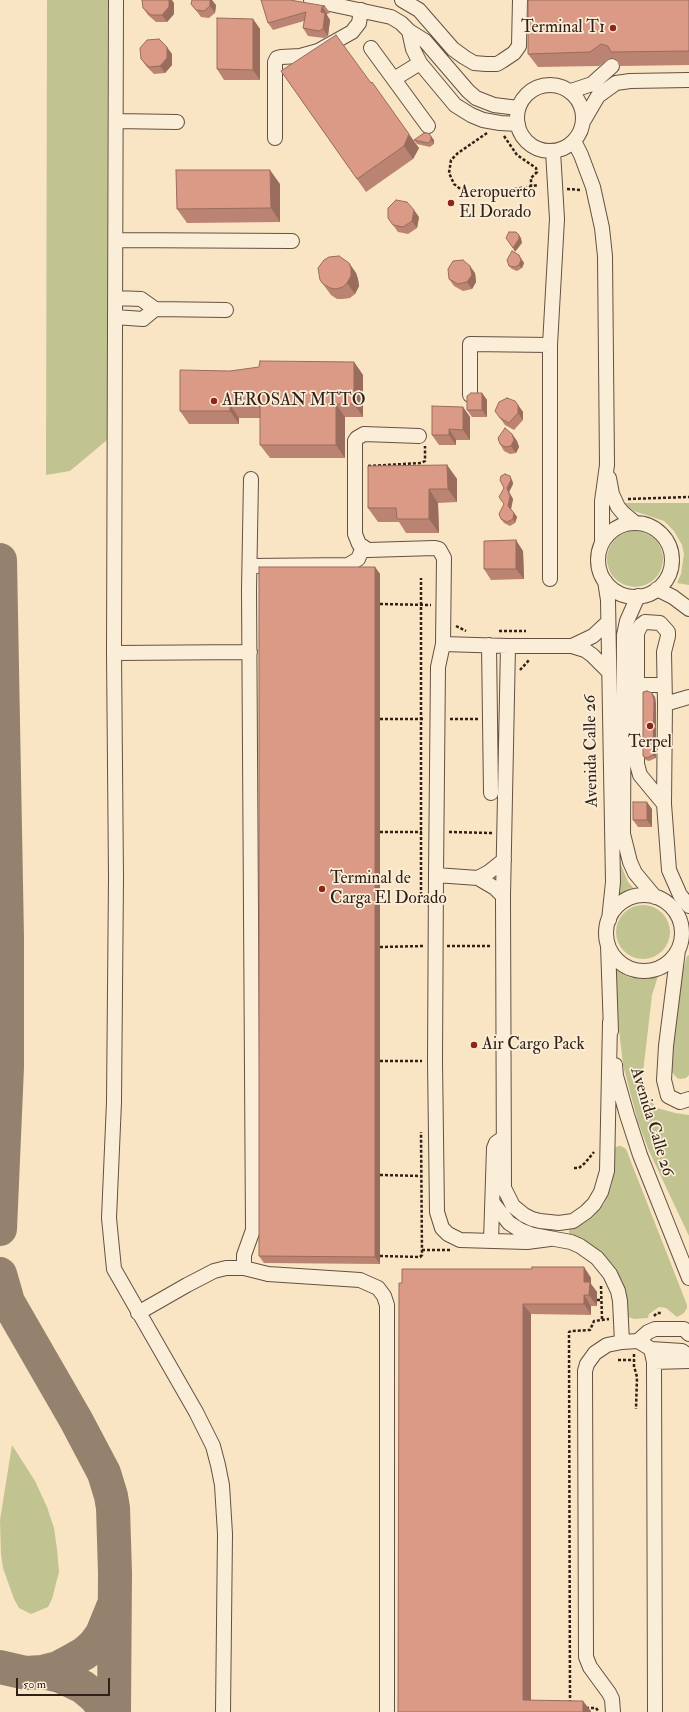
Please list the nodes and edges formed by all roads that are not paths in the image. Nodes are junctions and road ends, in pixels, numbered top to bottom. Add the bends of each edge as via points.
1 (116, 0) edge
2 (311, 0) edge
3 (402, 0) edge
4 (520, 0) edge
5 (361, 10) junction
6 (409, 31) junction
7 (371, 48) dead end
8 (420, 63) junction
9 (612, 66) dead end
10 (394, 79) junction
11 (689, 80) edge
12 (571, 91) junction
13 (518, 108) junction
14 (584, 120) junction
15 (116, 121) junction
16 (177, 122) dead end
17 (518, 124) junction
18 (428, 126) dead end
19 (275, 138) dead end
20 (574, 141) junction
21 (553, 151) junction
22 (116, 240) junction
23 (292, 241) dead end
24 (115, 298) junction
25 (155, 309) junction
26 (226, 310) dead end
27 (115, 317) junction
28 (550, 345) junction
29 (470, 395) edge
30 (422, 437) road end
31 (607, 465) junction
32 (251, 479) dead end
33 (635, 523) junction
34 (602, 542) junction
35 (363, 547) junction
36 (251, 566) junction
37 (550, 579) dead end
38 (605, 581) junction
39 (657, 589) junction
40 (638, 596) junction
41 (689, 609) edge
42 (608, 622) junction
43 (443, 644) junction
44 (569, 645) junction
45 (489, 646) junction
46 (508, 646) junction
47 (250, 652) junction
48 (114, 653) junction
49 (609, 672) junction
50 (637, 685) junction
51 (664, 685) junction
52 (689, 697) edge
53 (665, 704) junction
54 (491, 793) dead end
55 (664, 804) junction
56 (504, 860) junction
57 (436, 875) junction
58 (478, 878) junction
59 (503, 896) junction
60 (655, 897) junction
61 (689, 906) edge
62 (609, 920) junction
63 (608, 945) junction
64 (678, 949) junction
65 (610, 1022) junction
66 (689, 1099) edge
67 (503, 1138) junction
68 (492, 1203) junction
69 (550, 1239) junction
70 (491, 1241) junction
71 (244, 1268) junction
72 (689, 1278) edge
73 (138, 1313) junction
74 (689, 1334) edge
75 (631, 1341) junction
76 (689, 1342) edge
77 (652, 1355) junction
78 (689, 1356) edge
79 (689, 1361) edge
80 (223, 1712) edge
81 (387, 1712) edge
82 (613, 1712) edge
83 (655, 1712) edge

1 - 15 street
2 - 5 street
3 - 4 street via 419,10 453,49 474,62 486,64 502,61 519,46
5 - 6 street via 392,17
5 - 19 street via 359,23 352,32 318,51 277,58
6 - 8 street via 413,49
6 - 13 street via 426,41 476,98 494,105
7 - 10 street
8 - 10 street
8 - 17 street via 462,110 483,120
9 - 12 street via 592,84
10 - 18 street
11 - 14 street via 616,83 598,96
12 - 13 street via 556,85 540,86 526,94
12 - 14 street via 581,104
13 - 17 street
14 - 20 street
15 - 16 street
15 - 22 street
17 - 21 street via 524,138 530,144
20 - 21 street
20 - 31 street via 593,187 605,250
21 - 28 street via 556,219
22 - 23 street
22 - 24 street
24 - 25 street via 141,299
24 - 27 street
25 - 26 street
25 - 27 street via 143,318
27 - 48 street
28 - 29 street via 470,344
28 - 37 street
30 - 35 street via 364,434 359,435 355,441 355,534
31 - 33 street via 613,498 623,513
31 - 34 street via 602,501
32 - 36 street
33 - 34 street via 616,528
33 - 39 street via 646,524 656,530 665,538 670,548 670,571
34 - 38 street via 598,562
35 - 36 street via 358,559 348,565
35 - 43 street via 374,550 440,550 444,558
36 - 47 street
38 - 40 street via 614,590 625,595
38 - 42 street, Avenida Calle 26
39 - 40 street
39 - 41 street
40 - 60 street, Avenida Calle 26 via 624,635 623,834 635,873
42 - 44 street via 593,636
42 - 49 street, Avenida Calle 26
43 - 45 street
43 - 57 street via 438,667
44 - 46 street
44 - 49 street via 585,650
45 - 46 street
45 - 54 street
46 - 56 street
47 - 48 street
47 - 71 street via 253,1230 244,1255
48 - 73 street via 116,878 114,1102 109,1218 114,1269
49 - 62 street, Avenida Calle 26 via 613,882
50 - 51 street
50 - 51 street via 637,633 641,625 650,621 660,623 668,632 664,652
50 - 55 street via 637,764 640,775
51 - 53 street
52 - 53 street
53 - 55 street
55 - 61 street via 669,870 680,895
56 - 58 street
56 - 59 street
57 - 58 street
57 - 70 street via 428,1061 437,1212 442,1228 453,1237 460,1240
58 - 59 street
59 - 67 street
60 - 62 street via 644,895 627,900 614,910
60 - 64 street via 675,912 681,924 682,937
62 - 63 street via 606,932
63 - 64 street via 615,957 624,965 636,970 649,971 671,960
63 - 65 street, Avenida Calle 26
64 - 66 street, Avenida Calle 26 via 664,1080 668,1096 680,1102
65 - 67 street via 607,1172 594,1204 573,1221 548,1222 524,1215 514,1206 504,1188
65 - 72 street, Avenida Calle 26 via 616,1076 627,1115 640,1155
67 - 68 street via 494,1148
68 - 69 street via 515,1227
68 - 70 street
69 - 70 street via 527,1242
69 - 75 street via 580,1246 597,1258 610,1274 618,1291 621,1318
71 - 73 street via 214,1271
71 - 81 street via 268,1274 360,1280 378,1288 387,1305
73 - 80 street via 196,1412 213,1446 218,1465 225,1534
74 - 75 street via 684,1329 660,1329
75 - 76 street via 684,1338
75 - 77 street
75 - 82 street via 607,1345 594,1353 585,1371 586,1657 590,1668 609,1693
77 - 78 street via 682,1351
77 - 79 street
77 - 83 street

